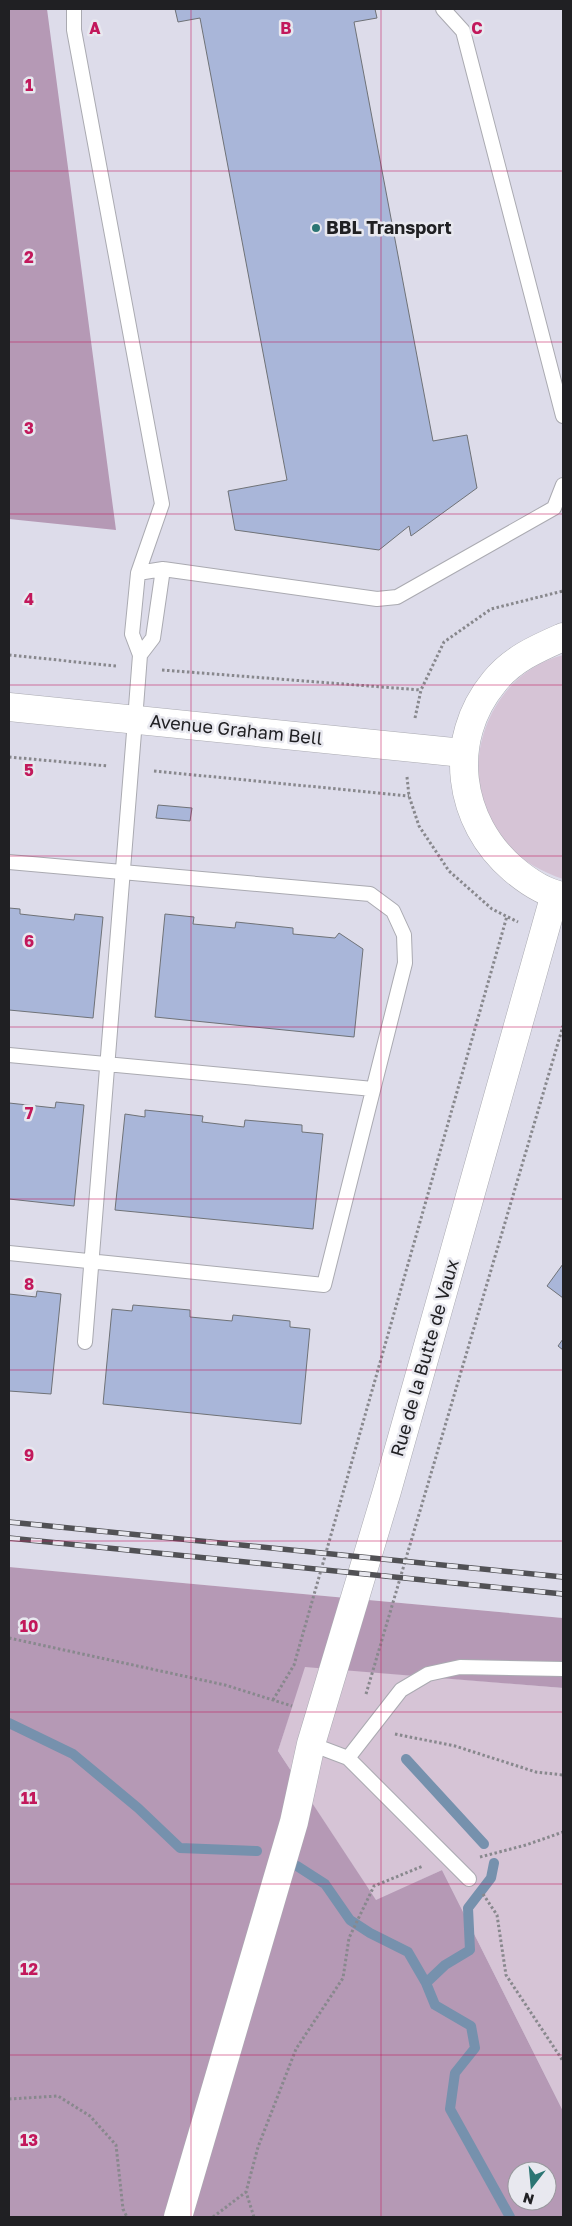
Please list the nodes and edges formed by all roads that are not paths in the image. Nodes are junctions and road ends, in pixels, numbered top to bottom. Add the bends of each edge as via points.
1 (74, 9) edge
2 (444, 9) edge
3 (563, 416) edge
4 (563, 485) edge
5 (163, 568) junction
6 (138, 573) junction
7 (563, 637) edge
8 (139, 662) junction
9 (9, 707) edge
10 (135, 720) junction
11 (463, 753) junction
12 (9, 862) edge
13 (122, 872) junction
14 (559, 895) edge
15 (9, 1055) edge
16 (107, 1065) junction
17 (373, 1088) junction
18 (9, 1253) edge
19 (92, 1261) junction
20 (85, 1342) dead end
21 (563, 1670) edge
22 (311, 1744) junction
23 (348, 1758) junction
24 (469, 1879) dead end
25 (178, 2217) edge

1 - 6 lane via 74,30 162,504
2 - 3 lane via 463,31
4 - 5 lane via 554,508 397,597 377,599
5 - 6 lane
5 - 8 lane via 153,638
6 - 8 lane via 132,634
7 - 11 street via 525,654 494,682 472,718
8 - 10 lane
9 - 10 street, Avenue Graham Bell
10 - 11 street, Avenue Graham Bell
10 - 13 lane
11 - 14 street via 466,794 478,826 497,856 524,879
12 - 13 lane
13 - 16 lane
13 - 17 lane via 370,894 393,911 404,935 405,963
14 - 22 street, Rue de la Butte de Vaux
15 - 16 lane
16 - 17 lane
16 - 19 lane
17 - 19 lane via 324,1285
18 - 19 lane
19 - 20 lane
21 - 23 lane via 460,1667 428,1674 401,1690
22 - 23 lane
22 - 25 street, Rue de la Butte de Vaux via 294,1822
23 - 24 lane

